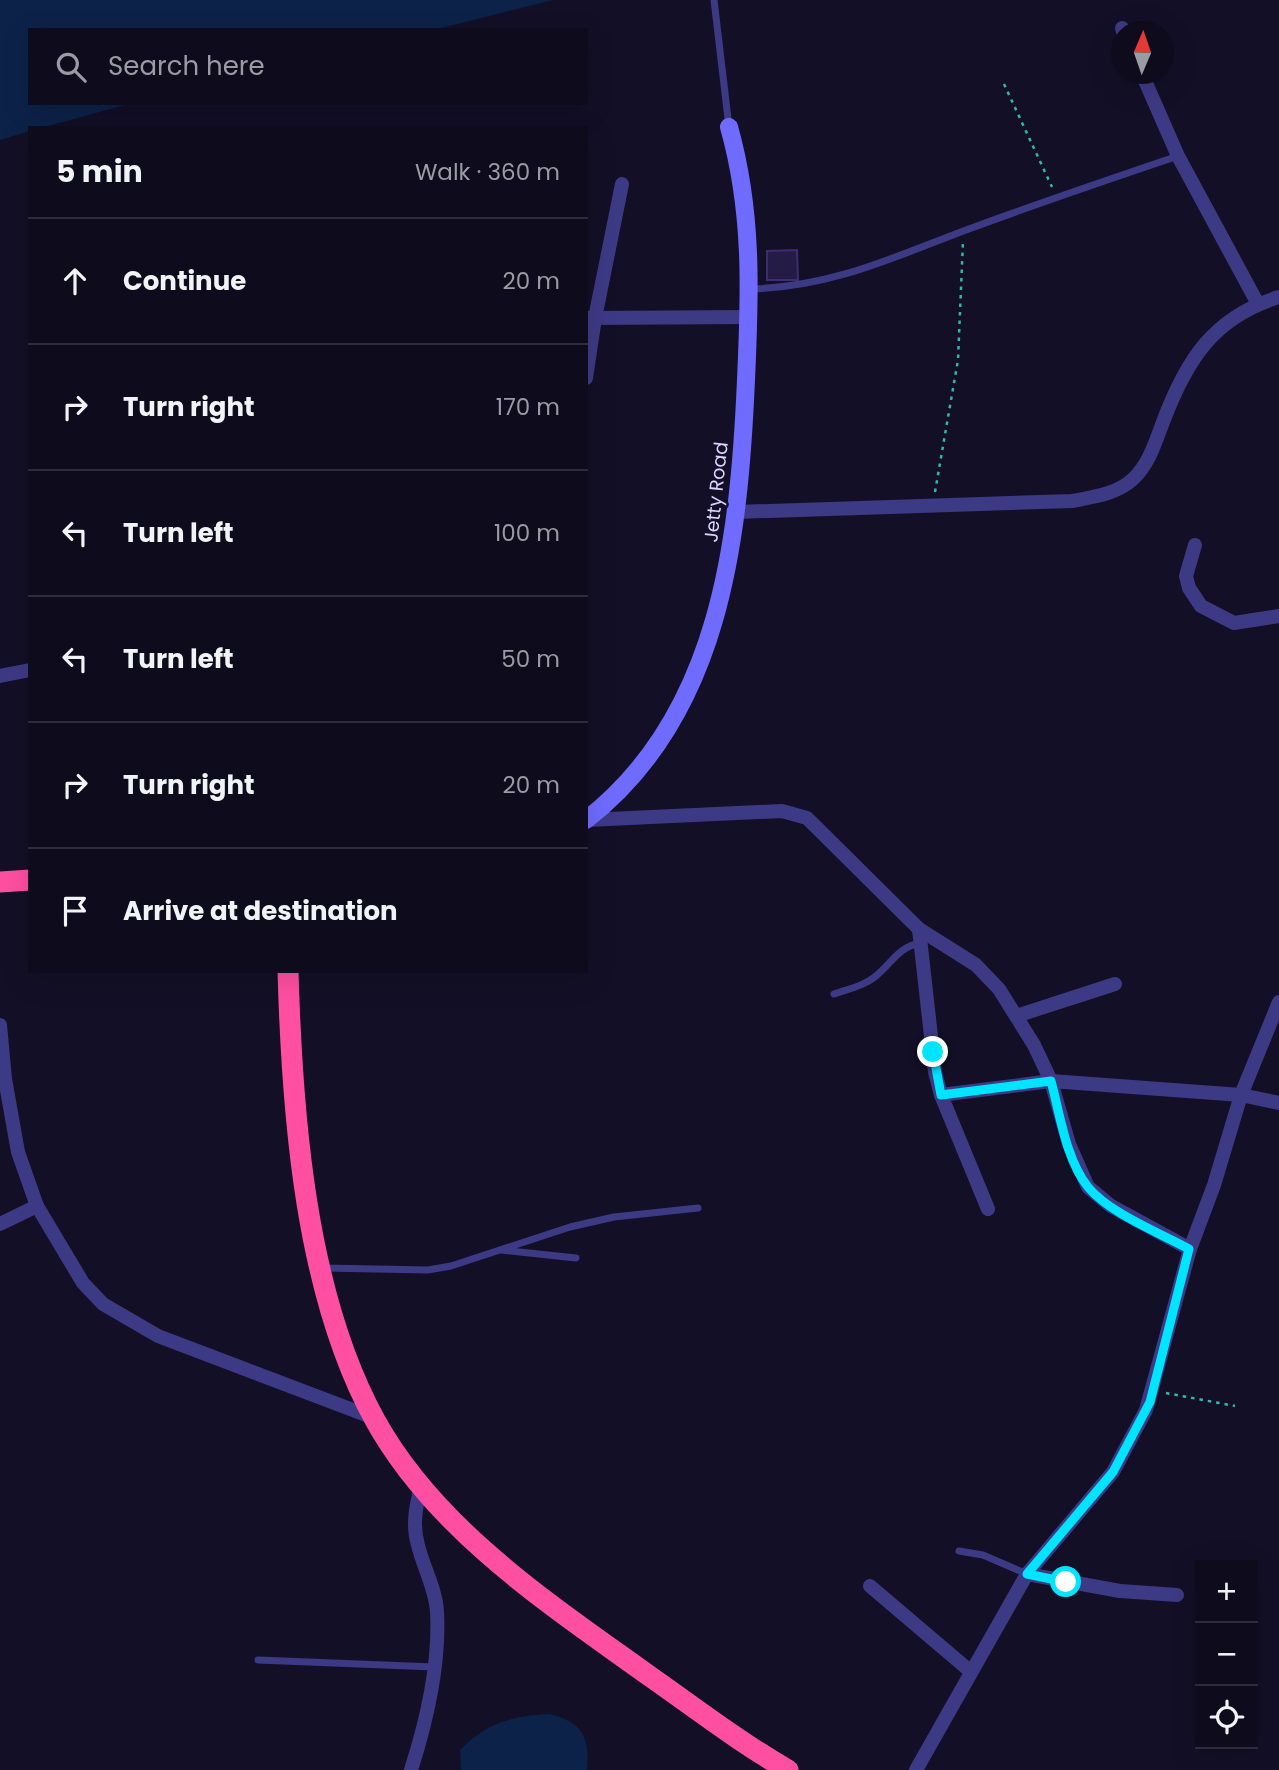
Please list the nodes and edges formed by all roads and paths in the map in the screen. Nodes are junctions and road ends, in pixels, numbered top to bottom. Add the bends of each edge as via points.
1 (714, 0) edge
2 (1004, 84) dead end
3 (1146, 84) edge
4 (729, 127) joint
5 (1178, 156) junction
6 (622, 184) dead end
7 (1057, 196) junction
8 (963, 231) junction
9 (751, 289) junction
10 (1279, 297) edge
11 (1258, 304) junction
12 (749, 317) junction
13 (590, 318) edge
14 (588, 348) edge
15 (933, 506) junction
16 (737, 512) junction
17 (1195, 545) dead end
18 (1279, 616) edge
19 (28, 670) edge
20 (0, 676) edge
21 (588, 818) edge
22 (588, 820) edge
23 (28, 880) edge
24 (0, 881) edge
25 (920, 936) junction
26 (288, 973) edge
27 (1115, 984) dead end
28 (834, 994) dead end
29 (1279, 1002) edge
30 (1016, 1016) junction
31 (0, 1025) edge
32 (1051, 1081) junction
33 (941, 1095) junction
34 (1241, 1095) junction
35 (1279, 1103) edge
36 (37, 1206) junction
37 (698, 1208) dead end
38 (988, 1209) dead end
39 (0, 1224) edge
40 (1189, 1249) junction
41 (497, 1250) junction
42 (576, 1258) dead end
43 (320, 1268) junction
44 (1152, 1391) junction
45 (1235, 1406) dead end
46 (374, 1418) junction
47 (421, 1487) junction
48 (959, 1551) dead end
49 (1027, 1574) junction
50 (870, 1586) dead end
51 (1177, 1595) dead end
52 (258, 1660) dead end
53 (434, 1667) junction
54 (970, 1671) junction
55 (411, 1770) edge
56 (788, 1770) edge
57 (916, 1770) edge

1 - 4 lane
2 - 7 path
3 - 5 street
4 - 9 street, Jetty Road via 744,192
5 - 7 lane
5 - 11 street
6 - 13 street
7 - 8 lane
8 - 9 lane via 853,274 813,284
8 - 15 path via 958,360
9 - 12 street, Jetty Road
10 - 11 street
11 - 15 street via 1200,347 1183,374 1150,458 1116,490 1072,501
12 - 13 street
12 - 16 street, Jetty Road
13 - 14 street
15 - 16 street
16 - 21 street, Jetty Road via 711,631 676,715 650,757 619,793
17 - 18 street via 1186,576 1201,606 1234,623
19 - 20 street
22 - 25 street via 799,814
23 - 24 highway
25 - 28 lane via 864,984
25 - 30 street via 976,965
25 - 33 street
26 - 43 highway via 296,1106
27 - 30 street
29 - 34 street
30 - 32 street
31 - 36 street via 16,1143
32 - 33 street
32 - 34 street
32 - 40 street via 1069,1144 1088,1187 1111,1206
33 - 38 street
34 - 35 street
34 - 40 street
36 - 39 street
36 - 46 street via 83,1283 126,1320
37 - 41 lane via 614,1217
40 - 44 street
41 - 42 lane
41 - 43 lane via 428,1270
43 - 46 highway via 335,1322
44 - 45 path
44 - 49 street via 1113,1472
46 - 47 highway
47 - 53 street via 416,1533 438,1610
47 - 56 highway via 555,1608
48 - 49 lane via 983,1555
49 - 51 street via 1120,1591
49 - 54 street
50 - 54 street
52 - 53 lane
53 - 55 street via 425,1728
54 - 57 street

